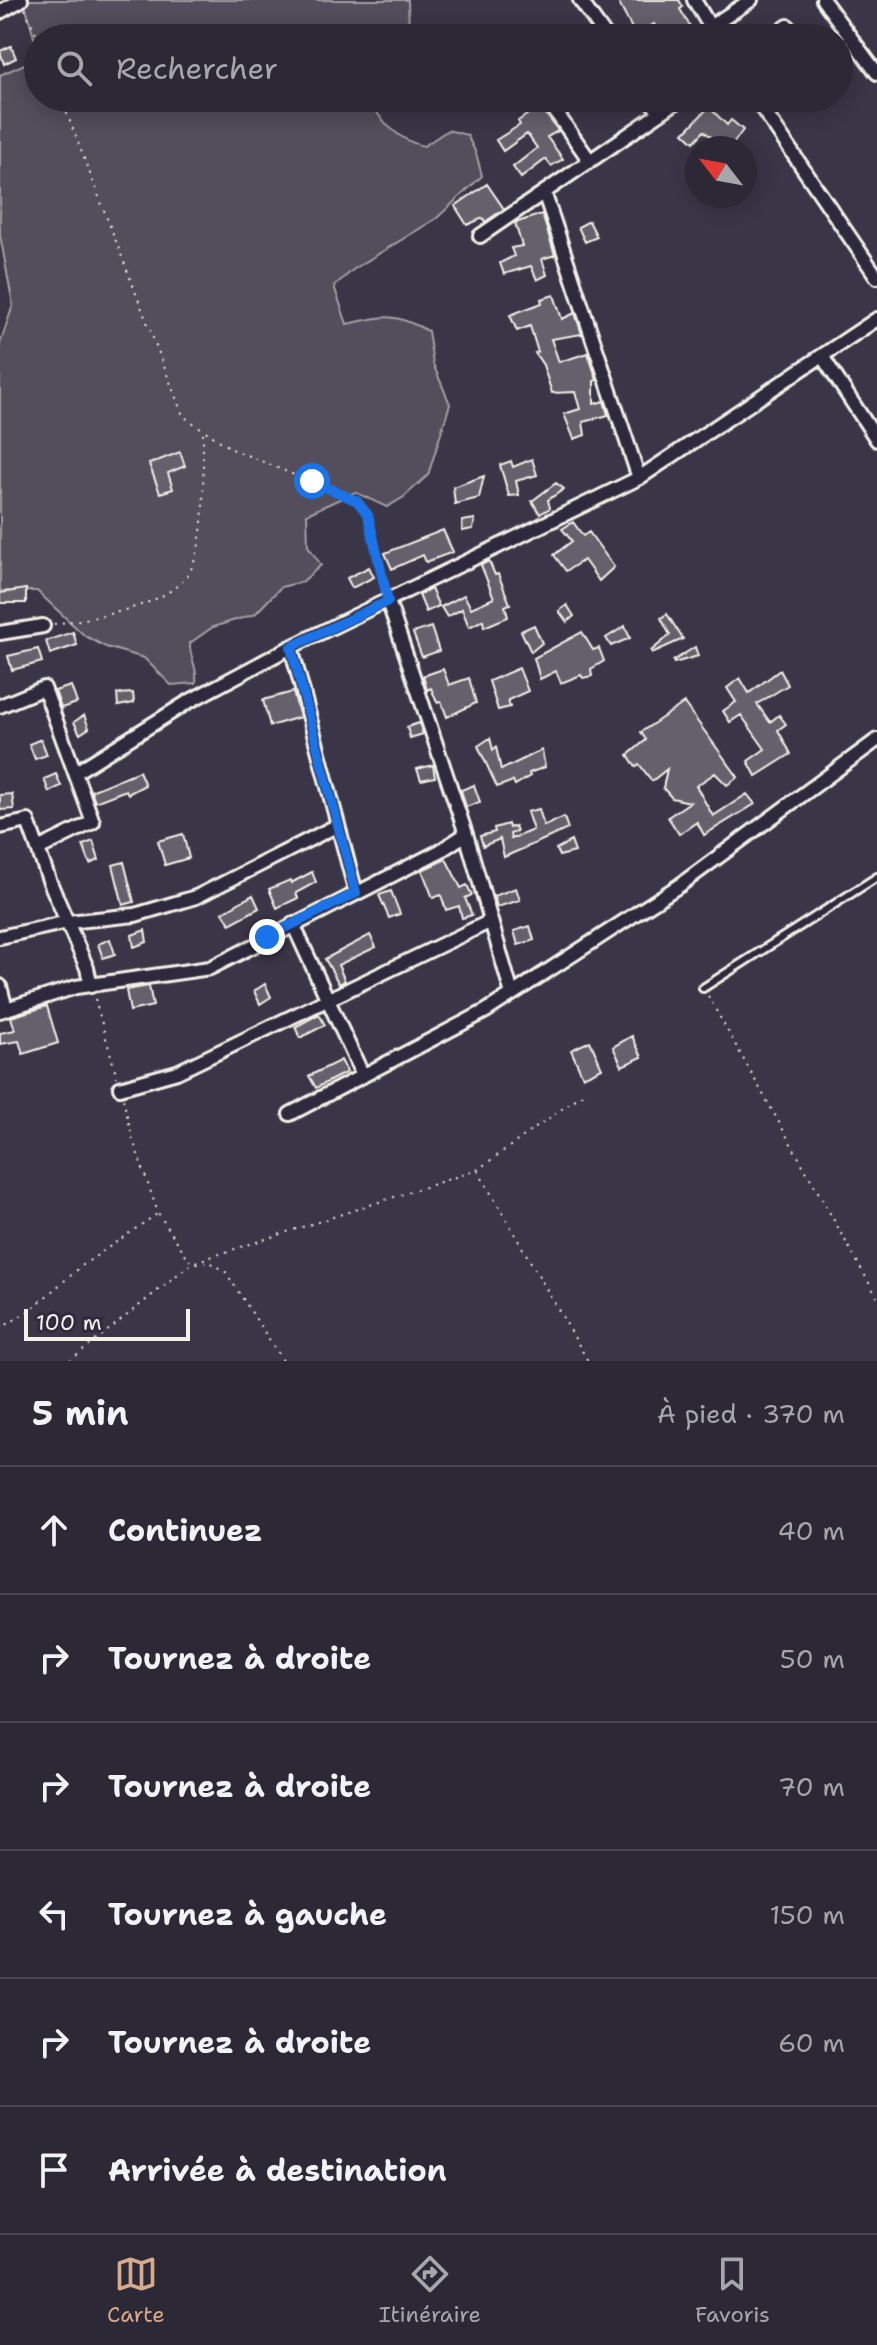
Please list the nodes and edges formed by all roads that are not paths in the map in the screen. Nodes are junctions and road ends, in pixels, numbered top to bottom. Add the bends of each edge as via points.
1 (21, 0) edge
2 (580, 0) edge
3 (694, 0) edge
4 (751, 0) edge
5 (823, 0) edge
6 (0, 12) edge
7 (597, 24) edge
8 (709, 24) edge
9 (724, 24) edge
10 (841, 24) edge
11 (853, 41) edge
12 (877, 73) edge
13 (556, 112) edge
14 (765, 112) edge
15 (660, 113) edge
16 (590, 161) junction
17 (544, 192) junction
18 (480, 236) dead end
19 (877, 277) edge
20 (877, 319) edge
21 (822, 356) junction
22 (877, 440) edge
23 (639, 478) junction
24 (388, 601) junction
25 (43, 626) road end
26 (0, 633) edge
27 (291, 647) junction
28 (0, 706) edge
29 (877, 740) edge
30 (76, 772) junction
31 (338, 825) junction
32 (0, 827) edge
33 (466, 834) junction
34 (38, 849) junction
35 (877, 877) edge
36 (356, 893) junction
37 (491, 921) junction
38 (68, 922) junction
39 (293, 924) junction
40 (0, 937) edge
41 (0, 986) edge
42 (91, 986) junction
43 (703, 988) road end
44 (512, 994) junction
45 (328, 1000) junction
46 (3, 1010) edge
47 (363, 1076) junction
48 (120, 1088) road end
49 (290, 1114) dead end

1 - 6 street
2 - 7 street
3 - 8 street
4 - 9 street
5 - 10 street
11 - 12 street
13 - 16 street
14 - 19 street
15 - 16 street
16 - 17 street
17 - 18 street
17 - 23 street
20 - 21 street
21 - 22 street
21 - 23 street
23 - 24 street
24 - 27 street
24 - 33 street
25 - 26 street
27 - 30 street via 188,702
27 - 31 street
28 - 30 street via 44,688
29 - 44 street via 680,885
30 - 34 street via 93,822
31 - 36 street
31 - 38 street via 196,897 135,915
32 - 34 street via 28,821
33 - 36 street
33 - 37 street
34 - 38 street
35 - 43 lane
36 - 39 street
37 - 44 street
37 - 45 street
38 - 40 street
38 - 42 street
39 - 42 street via 210,968
39 - 45 street
41 - 46 street
42 - 46 street
44 - 47 street
45 - 47 street
45 - 48 street via 177,1072
47 - 49 street

